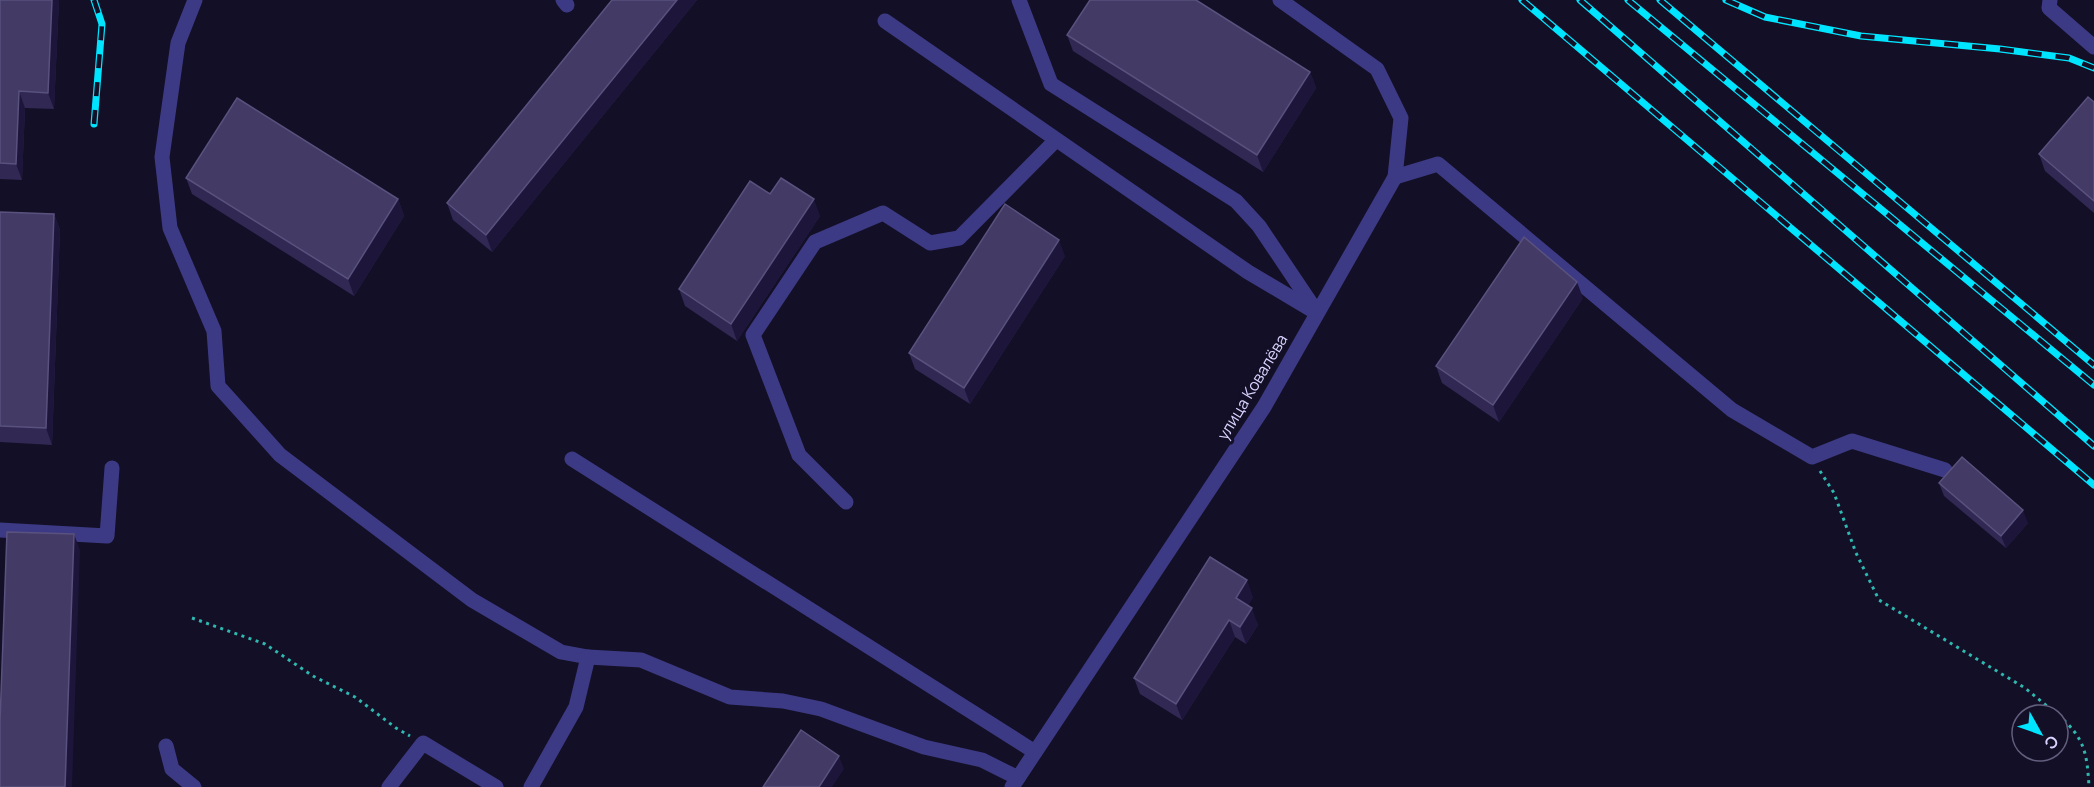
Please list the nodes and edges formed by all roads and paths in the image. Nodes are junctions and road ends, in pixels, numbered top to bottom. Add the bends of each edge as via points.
1 (195, 0) edge
2 (1020, 0) edge
3 (1280, 0) edge
4 (2050, 0) edge
5 (885, 21) dead end
6 (2094, 47) edge
7 (1056, 140) junction
8 (1395, 177) junction
9 (1317, 313) junction
10 (1812, 457) junction
11 (572, 459) dead end
12 (112, 468) dead end
13 (1945, 470) dead end
14 (846, 502) dead end
15 (0, 530) edge
16 (192, 618) dead end
17 (588, 657) junction
18 (2043, 703) edge
19 (2070, 726) edge
20 (423, 743) junction
21 (166, 746) dead end
22 (1035, 752) junction
23 (1015, 783) edge
24 (194, 787) edge
25 (389, 787) edge
26 (496, 787) edge
27 (531, 787) edge
28 (2089, 787) edge

1 - 17 street via 178,43 162,157 170,228 214,331 219,386 280,455 472,600 561,652
2 - 9 street via 1051,84 1236,201 1259,226
3 - 8 street, улица Ковалёва via 1377,69 1401,118
4 - 6 street via 2049,8
5 - 7 street
7 - 9 street via 1248,272
7 - 14 street via 959,238 930,243 883,213 815,242 753,335 799,455
8 - 9 street, улица Ковалёва
8 - 10 street via 1438,164 1732,410
9 - 22 street, улица Ковалёва via 1264,407
10 - 13 street via 1852,441
10 - 18 path via 1834,493 1879,600
11 - 22 street
12 - 15 street via 107,536
16 - 20 path via 265,644
17 - 23 street via 641,660 730,697 783,700 821,709 924,747 982,760
17 - 27 street via 576,707
19 - 28 path via 2088,759
20 - 25 street
20 - 26 street
21 - 24 street via 172,769
22 - 23 street, улица Ковалёва

